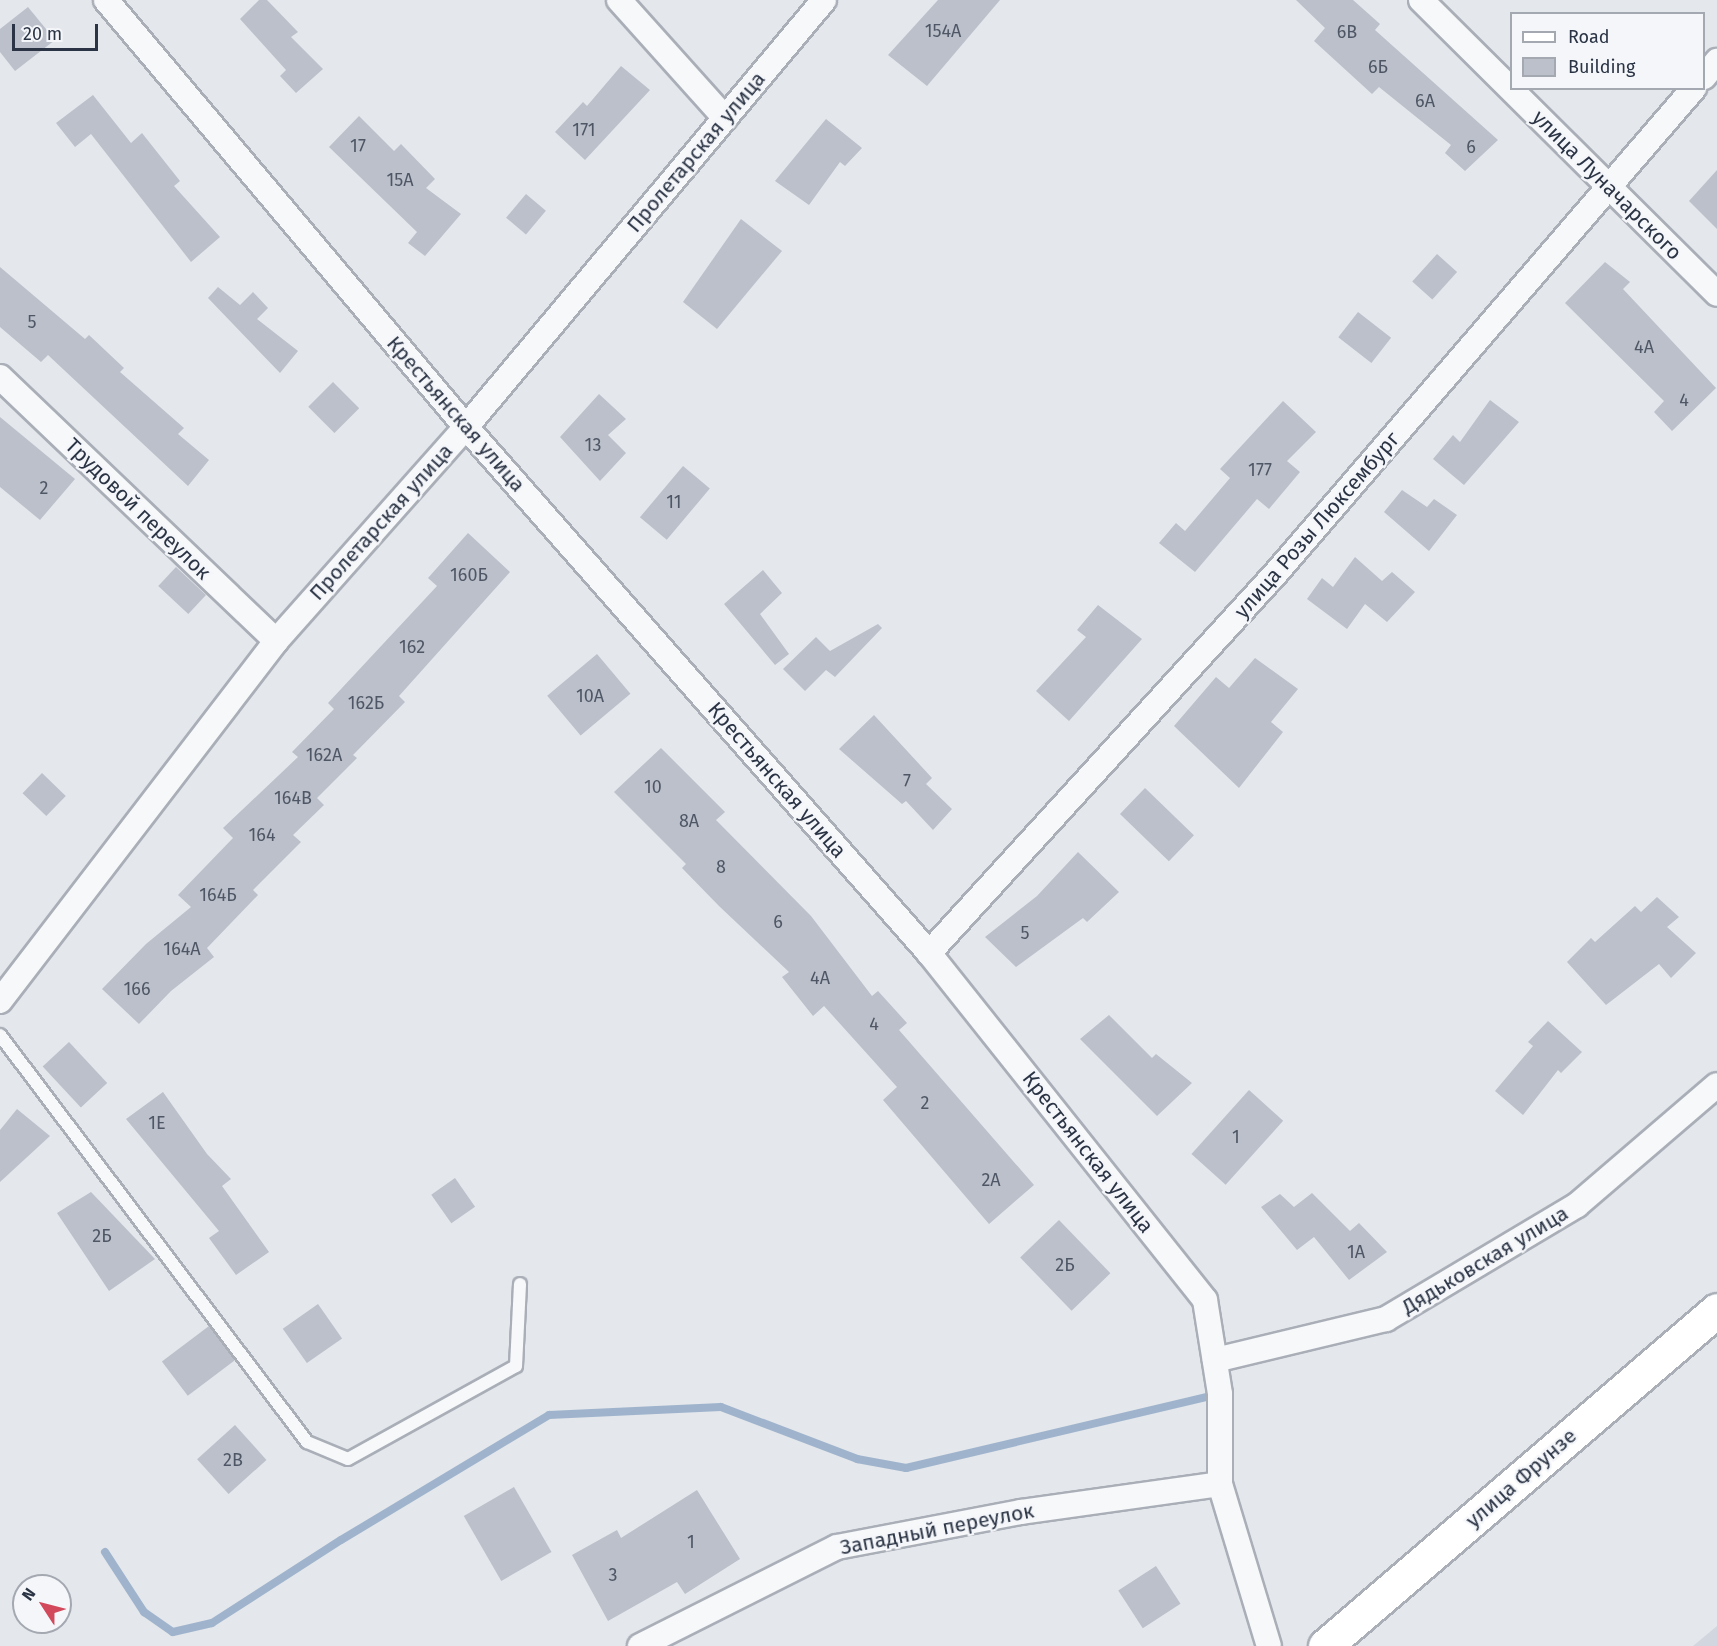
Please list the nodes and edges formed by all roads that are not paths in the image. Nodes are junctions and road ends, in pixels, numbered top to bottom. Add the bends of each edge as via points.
1 (106, 0) edge
2 (619, 0) edge
3 (824, 0) edge
4 (1421, 0) edge
5 (1717, 61) edge
6 (1705, 76) edge
7 (1510, 89) edge
8 (1511, 90) edge
9 (1692, 90) edge
10 (725, 118) junction
11 (1611, 189) junction
12 (1717, 294) edge
13 (0, 377) edge
14 (466, 427) junction
15 (276, 641) junction
16 (930, 953) junction
17 (0, 1001) edge
18 (0, 1035) edge
19 (1717, 1085) edge
20 (520, 1284) dead end
21 (1717, 1310) edge
22 (1215, 1360) junction
23 (1220, 1484) junction
24 (640, 1646) edge
25 (1269, 1646) edge
26 (1325, 1646) edge

1 - 14 street, Крестьянская улица
2 - 10 street
3 - 10 street, Пролетарская улица
4 - 7 street, улица Луначарского
5 - 6 street
8 - 11 street, улица Луначарского
9 - 11 street, улица Розы Люксембург
10 - 14 street, Пролетарская улица
11 - 12 street, улица Луначарского
11 - 16 street, улица Розы Люксембург via 1277,572
13 - 15 street, Трудовой переулок
14 - 15 street, Пролетарская улица
14 - 16 street, Крестьянская улица
15 - 17 street, Пролетарская улица
16 - 22 street, Крестьянская улица via 1205,1300
18 - 20 lane via 307,1442 348,1459 516,1366
19 - 22 street, Дядьковская улица via 1577,1205 1386,1319
21 - 26 main road, улица Фрунзе
22 - 23 street, Крестьянская улица via 1220,1394
23 - 24 street, Западный переулок via 1021,1512 837,1547
23 - 25 street, Крестьянская улица

